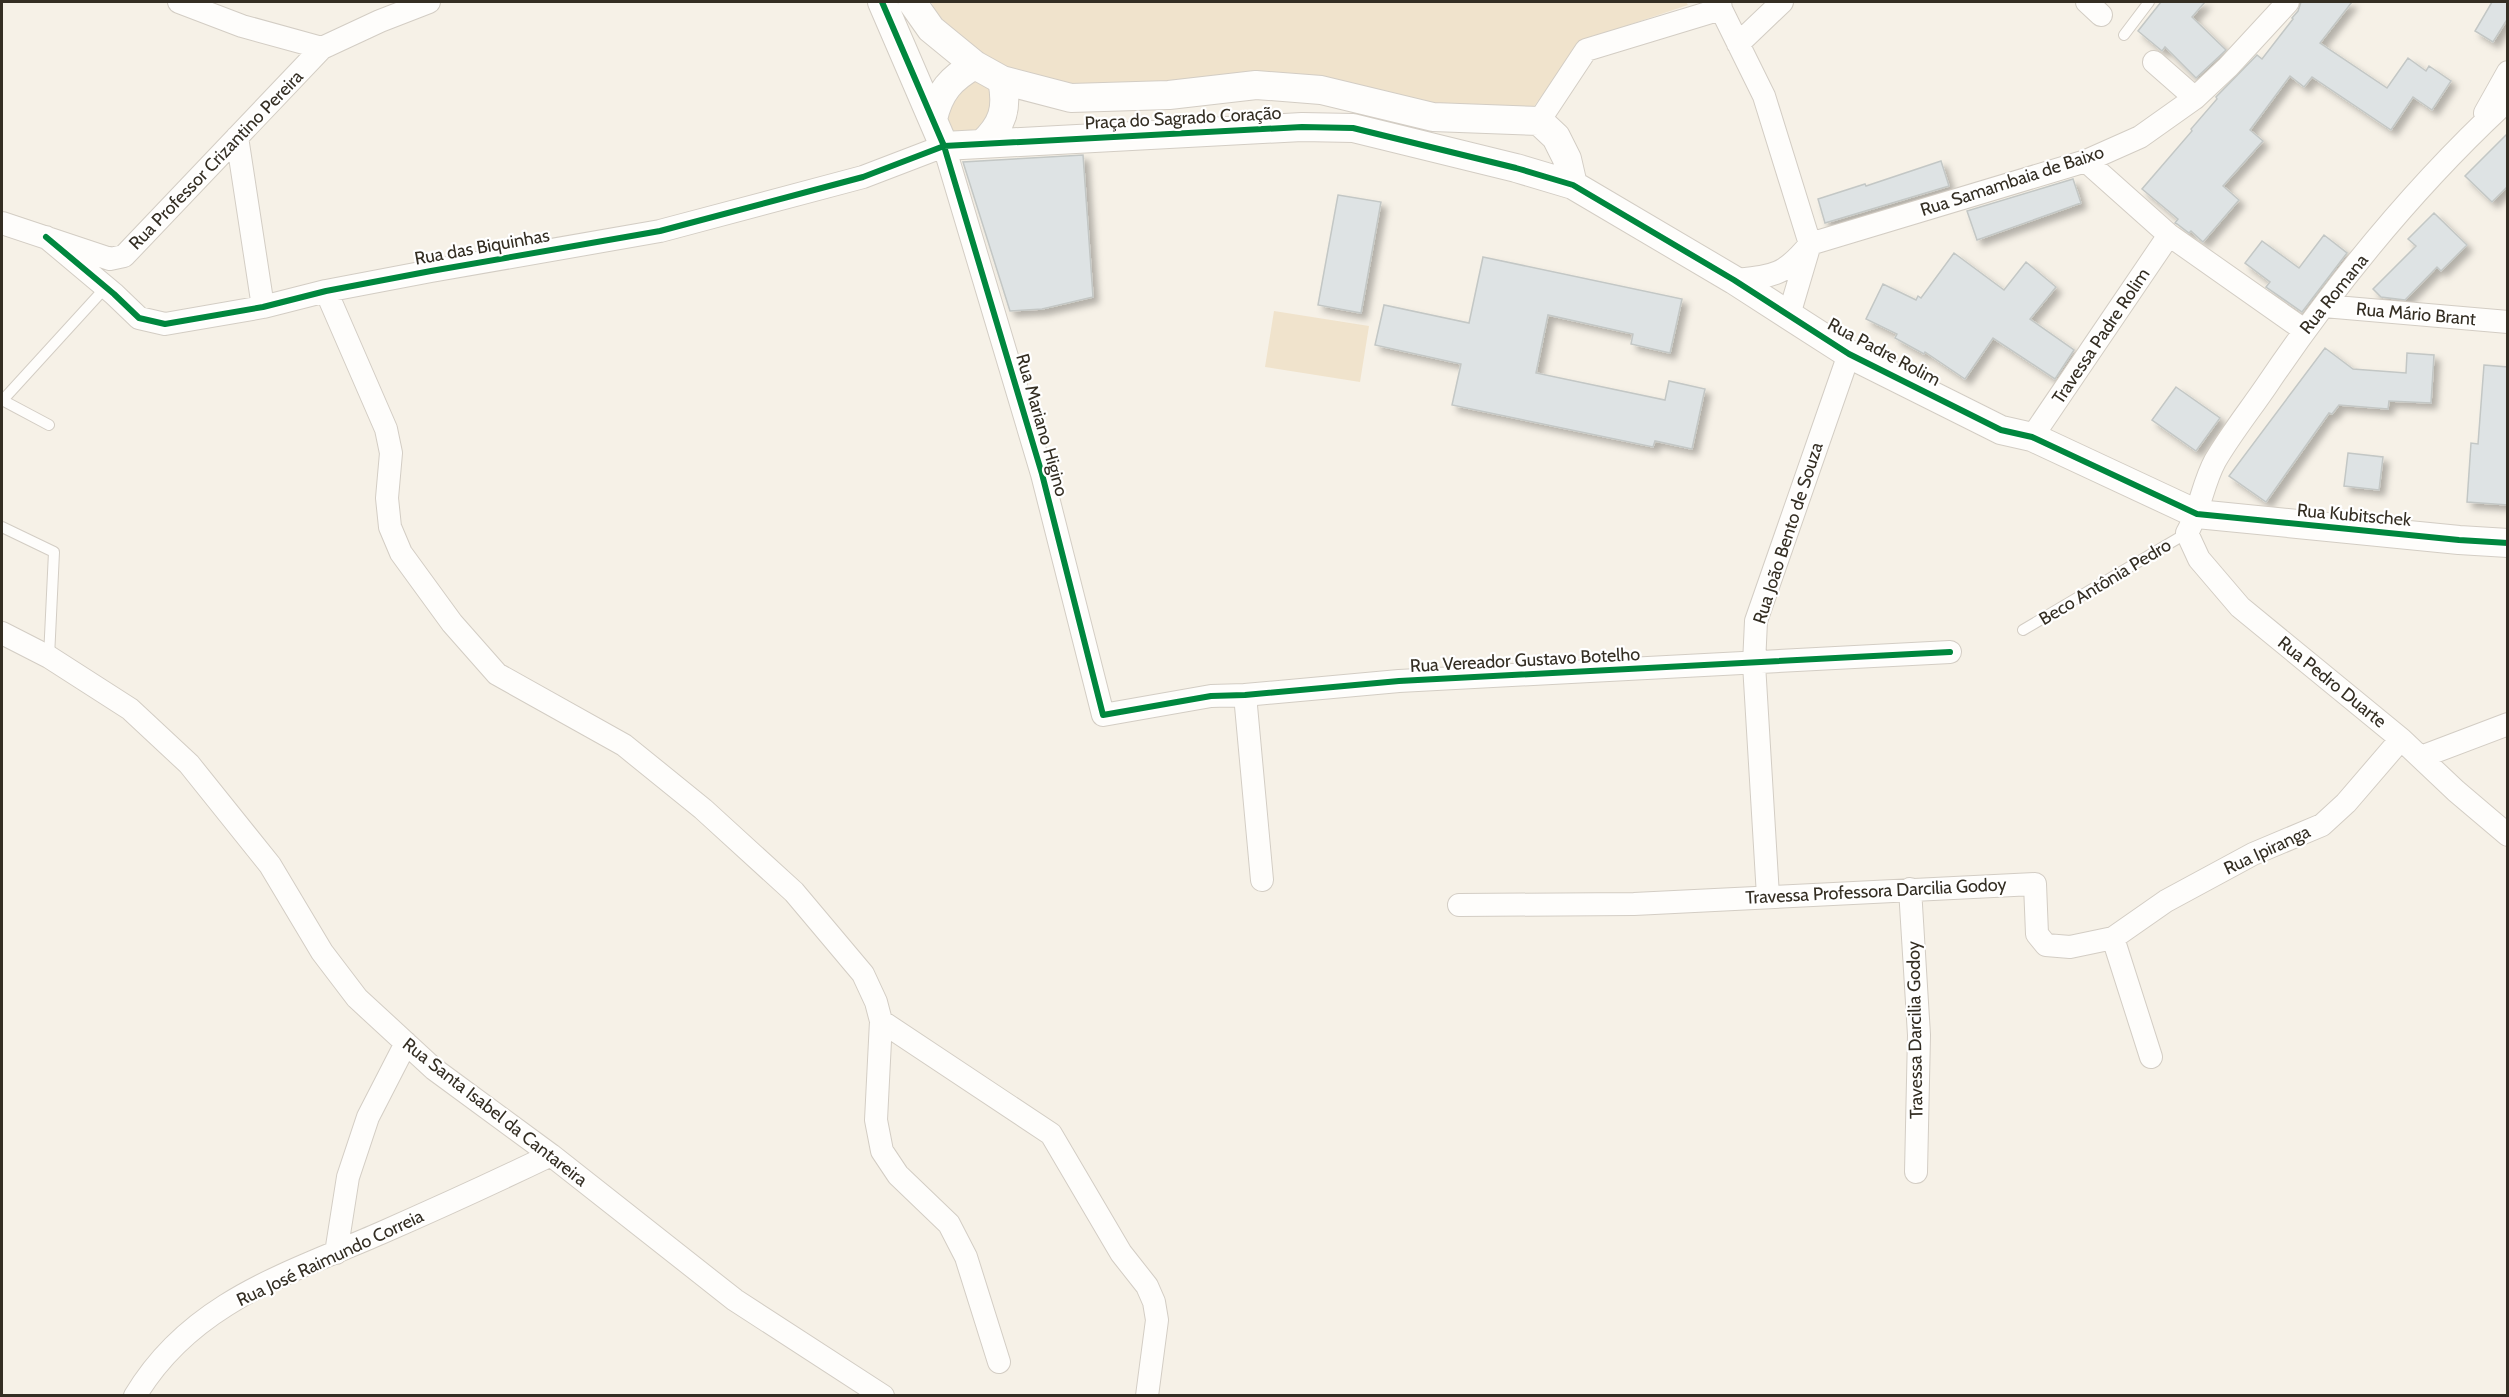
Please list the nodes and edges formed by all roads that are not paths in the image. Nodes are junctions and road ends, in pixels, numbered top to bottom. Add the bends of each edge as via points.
1 (179, 2) edge
2 (429, 2) edge
3 (882, 2) edge
4 (912, 2) edge
5 (1782, 2) edge
6 (2149, 2) edge
7 (2288, 2) edge
8 (1717, 4) edge
9 (2124, 35) dead end
10 (1738, 44) junction
11 (322, 48) junction
12 (2154, 62) dead end
13 (975, 66) junction
14 (2508, 72) edge
15 (1002, 80) junction
16 (2195, 98) junction
17 (2508, 100) edge
18 (933, 118) junction
19 (1533, 121) junction
20 (2475, 130) junction
21 (237, 137) junction
22 (982, 144) junction
23 (944, 146) junction
24 (2086, 160) junction
25 (1516, 168) junction
26 (1573, 185) junction
27 (2, 223) edge
28 (2169, 235) junction
29 (46, 237) junction
30 (1810, 244) junction
31 (1734, 280) junction
32 (106, 288) junction
33 (326, 291) junction
34 (2324, 306) junction
35 (263, 307) junction
36 (1789, 315) junction
37 (2508, 322) edge
38 (2304, 330) junction
39 (1849, 354) junction
40 (2, 401) edge
41 (49, 425) dead end
42 (2032, 437) junction
43 (2192, 523) junction
44 (2, 527) edge
45 (2508, 543) edge
46 (2023, 630) dead end
47 (2, 633) edge
48 (1950, 652) dead end
49 (49, 657) junction
50 (1754, 664) junction
51 (1245, 695) junction
52 (1103, 715) joint
53 (2508, 724) edge
54 (2401, 739) junction
55 (2421, 757) junction
56 (2508, 834) edge
57 (1262, 880) dead end
58 (1910, 889) junction
59 (1768, 896) junction
60 (1459, 905) dead end
61 (2113, 938) junction
62 (881, 1021) junction
63 (406, 1043) junction
64 (2151, 1057) dead end
65 (551, 1155) junction
66 (1916, 1172) dead end
67 (336, 1253) junction
68 (999, 1362) dead end
69 (135, 1395) edge
70 (883, 1395) edge
71 (1147, 1395) edge

1 - 11 street via 242,26
2 - 11 street
3 - 18 street
4 - 13 street, Praça do Sagrado Coração via 931,29
5 - 10 street
6 - 9 lane
7 - 16 street, Rua Samambaia de Baixo
8 - 10 street
8 - 19 street via 1586,50
10 - 30 street via 1764,96
11 - 21 street, Rua Professor Crizantino Pereira
12 - 16 street
13 - 15 street, Praça do Sagrado Coração
13 - 18 street via 945,87
14 - 20 street
15 - 19 street, Praça do Sagrado Coração via 1071,98 1168,95 1256,86 1322,90 1433,117
15 - 22 street via 1006,98 1003,115 996,132
16 - 24 street, Rua Samambaia de Baixo via 2140,138
17 - 20 street, Rua Romana
18 - 23 street
19 - 25 street via 1517,130 1512,141 1511,156
19 - 26 street via 1557,137
20 - 34 street, Rua Romana
21 - 29 street, Rua Professor Crizantino Pereira via 124,256 110,259
21 - 35 street
22 - 23 street, Praça do Sagrado Coração
22 - 25 street, Praça do Sagrado Coração via 1302,126 1353,128
23 - 33 street, Rua das Biquinhas via 863,177 660,231
23 - 52 street, Rua Mariano Higino via 1042,474
24 - 28 street
24 - 30 street, Rua Samambaia de Baixo
25 - 26 street, Praça do Sagrado Coração
26 - 31 street, Rua Padre Rolim
27 - 29 street, Rua Professor Crizantino Pereira
28 - 38 street
28 - 42 street, Travessa Padre Rolim
29 - 32 street, Rua das Biquinhas
30 - 31 street via 1782,272
30 - 36 street
31 - 36 street, Rua Padre Rolim
32 - 35 street, Rua das Biquinhas via 139,318 165,324
32 - 40 lane
33 - 35 street, Rua das Biquinhas
33 - 62 street via 386,429 391,453 387,498 390,527 401,553 452,623 497,675 624,745 703,809 794,892 863,974
34 - 37 street, Rua Mário Brant
34 - 38 street, Rua Romana
36 - 39 street, Rua Padre Rolim
38 - 43 street, Rua Romana via 2214,462
39 - 42 street, Rua Padre Rolim via 2001,430
39 - 50 street, Rua João Bento de Souza via 1756,621
40 - 41 lane
42 - 43 street, Rua Padre Rolim
43 - 45 street, Rua Kubitschek
43 - 46 lane, Beco Antônia Pedro
43 - 54 street, Rua Pedro Duarte via 2199,559 2240,607
44 - 49 lane via 54,552
47 - 49 street, Rua Santa Isabel da Cantareira
48 - 50 street, Rua Vereador Gustavo Botelho
49 - 63 street, Rua Santa Isabel da Cantareira via 130,710 189,764 270,865 322,952 357,998
50 - 51 street, Rua Vereador Gustavo Botelho via 1399,681
50 - 59 street, Rua João Bento de Souza
51 - 52 street, Rua Vereador Gustavo Botelho via 1211,696
51 - 57 street
53 - 55 street
54 - 55 street, Rua Pedro Duarte
54 - 61 street, Rua Ipiranga via 2322,825 2253,854 2176,896
55 - 56 street, Rua Pedro Duarte
58 - 59 street, Travessa Professora Darcilia Godoy
58 - 61 street, Travessa Professora Darcilia Godoy via 2035,884 2037,934 2046,945 2070,947
58 - 66 street, Travessa Darcilia Godoy via 1919,1035
59 - 60 street, Travessa Professora Darcilia Godoy via 1634,904
61 - 64 street
62 - 68 street via 876,1120 882,1151 898,1175 949,1224 966,1257
62 - 71 street via 1051,1134 1154,1302 1157,1320
63 - 65 street, Rua Santa Isabel da Cantareira via 434,1069
63 - 67 street via 368,1117 348,1177
65 - 67 street, Rua José Raimundo Correia
65 - 70 street, Rua Santa Isabel da Cantareira via 735,1300
67 - 69 street, Rua José Raimundo Correia via 251,1289 191,1328 144,1379

